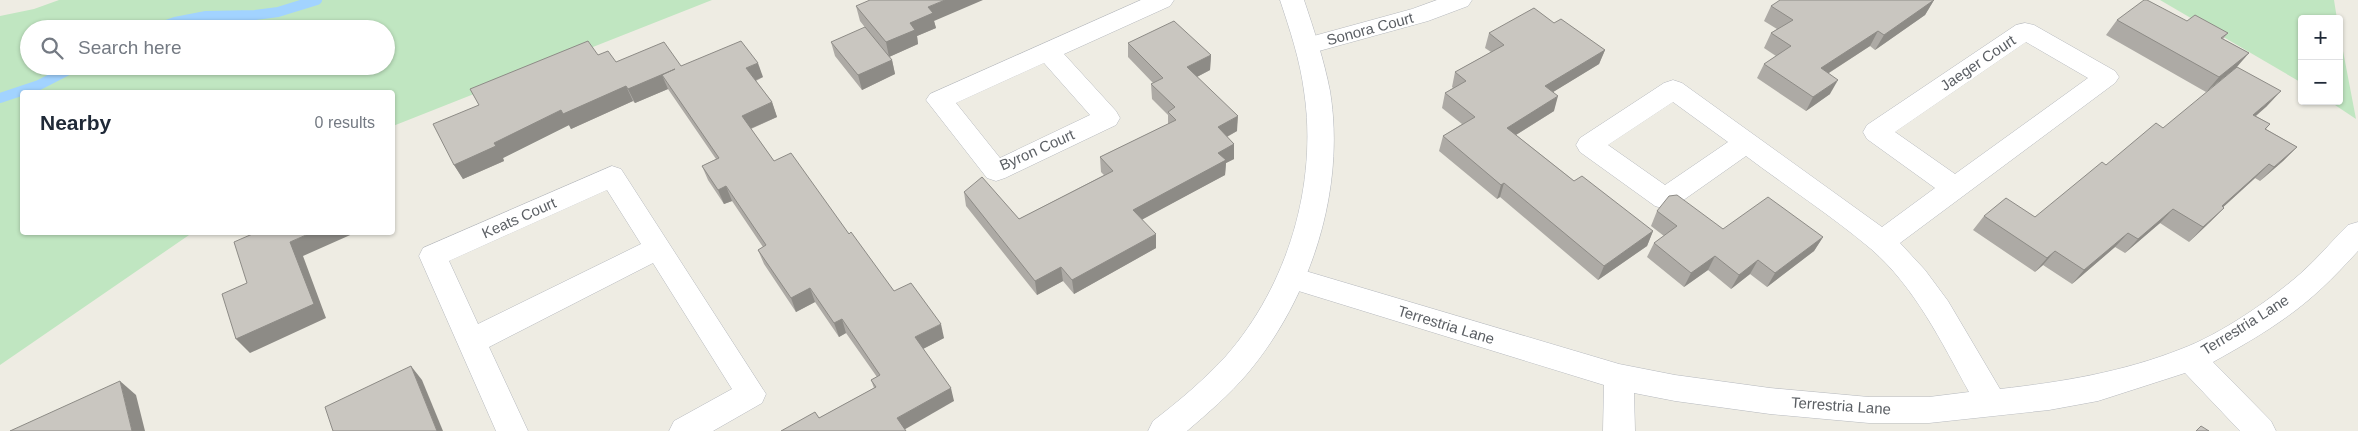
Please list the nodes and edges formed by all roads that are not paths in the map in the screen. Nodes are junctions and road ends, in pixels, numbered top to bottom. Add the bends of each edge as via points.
1 (1162, 0) edge
2 (1292, 0) edge
3 (1460, 0) edge
4 (1308, 46) junction
5 (1048, 51) junction
6 (1746, 143) junction
7 (1954, 188) junction
8 (1882, 242) junction
9 (658, 248) junction
10 (2352, 250) edge
11 (1292, 278) junction
12 (472, 341) junction
13 (2191, 359) junction
14 (1618, 377) junction
15 (1992, 404) junction
16 (512, 431) edge
17 (684, 431) edge
18 (1164, 431) edge
19 (1619, 431) edge
20 (2260, 431) edge

1 - 5 street, Byron Court
2 - 4 street
3 - 4 street, Sonora Court via 1420,15
4 - 11 street via 1319,107 1318,180 1310,228
5 - 5 street, Byron Court via 938,100 996,171 1107,118
6 - 6 street via 1673,89 1589,145 1665,199
6 - 8 street
7 - 7 street, Jaeger Court via 1970,176 2106,78 2024,30 1876,132
7 - 8 street, Jaeger Court
8 - 15 street via 1938,309
9 - 12 street
9 - 12 street, Keats Court via 612,176 433,256
9 - 17 street, Keats Court via 751,394
10 - 13 street, Terrestria Lane via 2276,309
11 - 14 street, Terrestria Lane
11 - 18 street via 1245,354
12 - 16 street, Keats Court
13 - 15 street, Terrestria Lane via 2098,388 2049,398
13 - 20 street
14 - 15 street, Terrestria Lane via 1770,401 1869,410 1929,410
14 - 19 street

